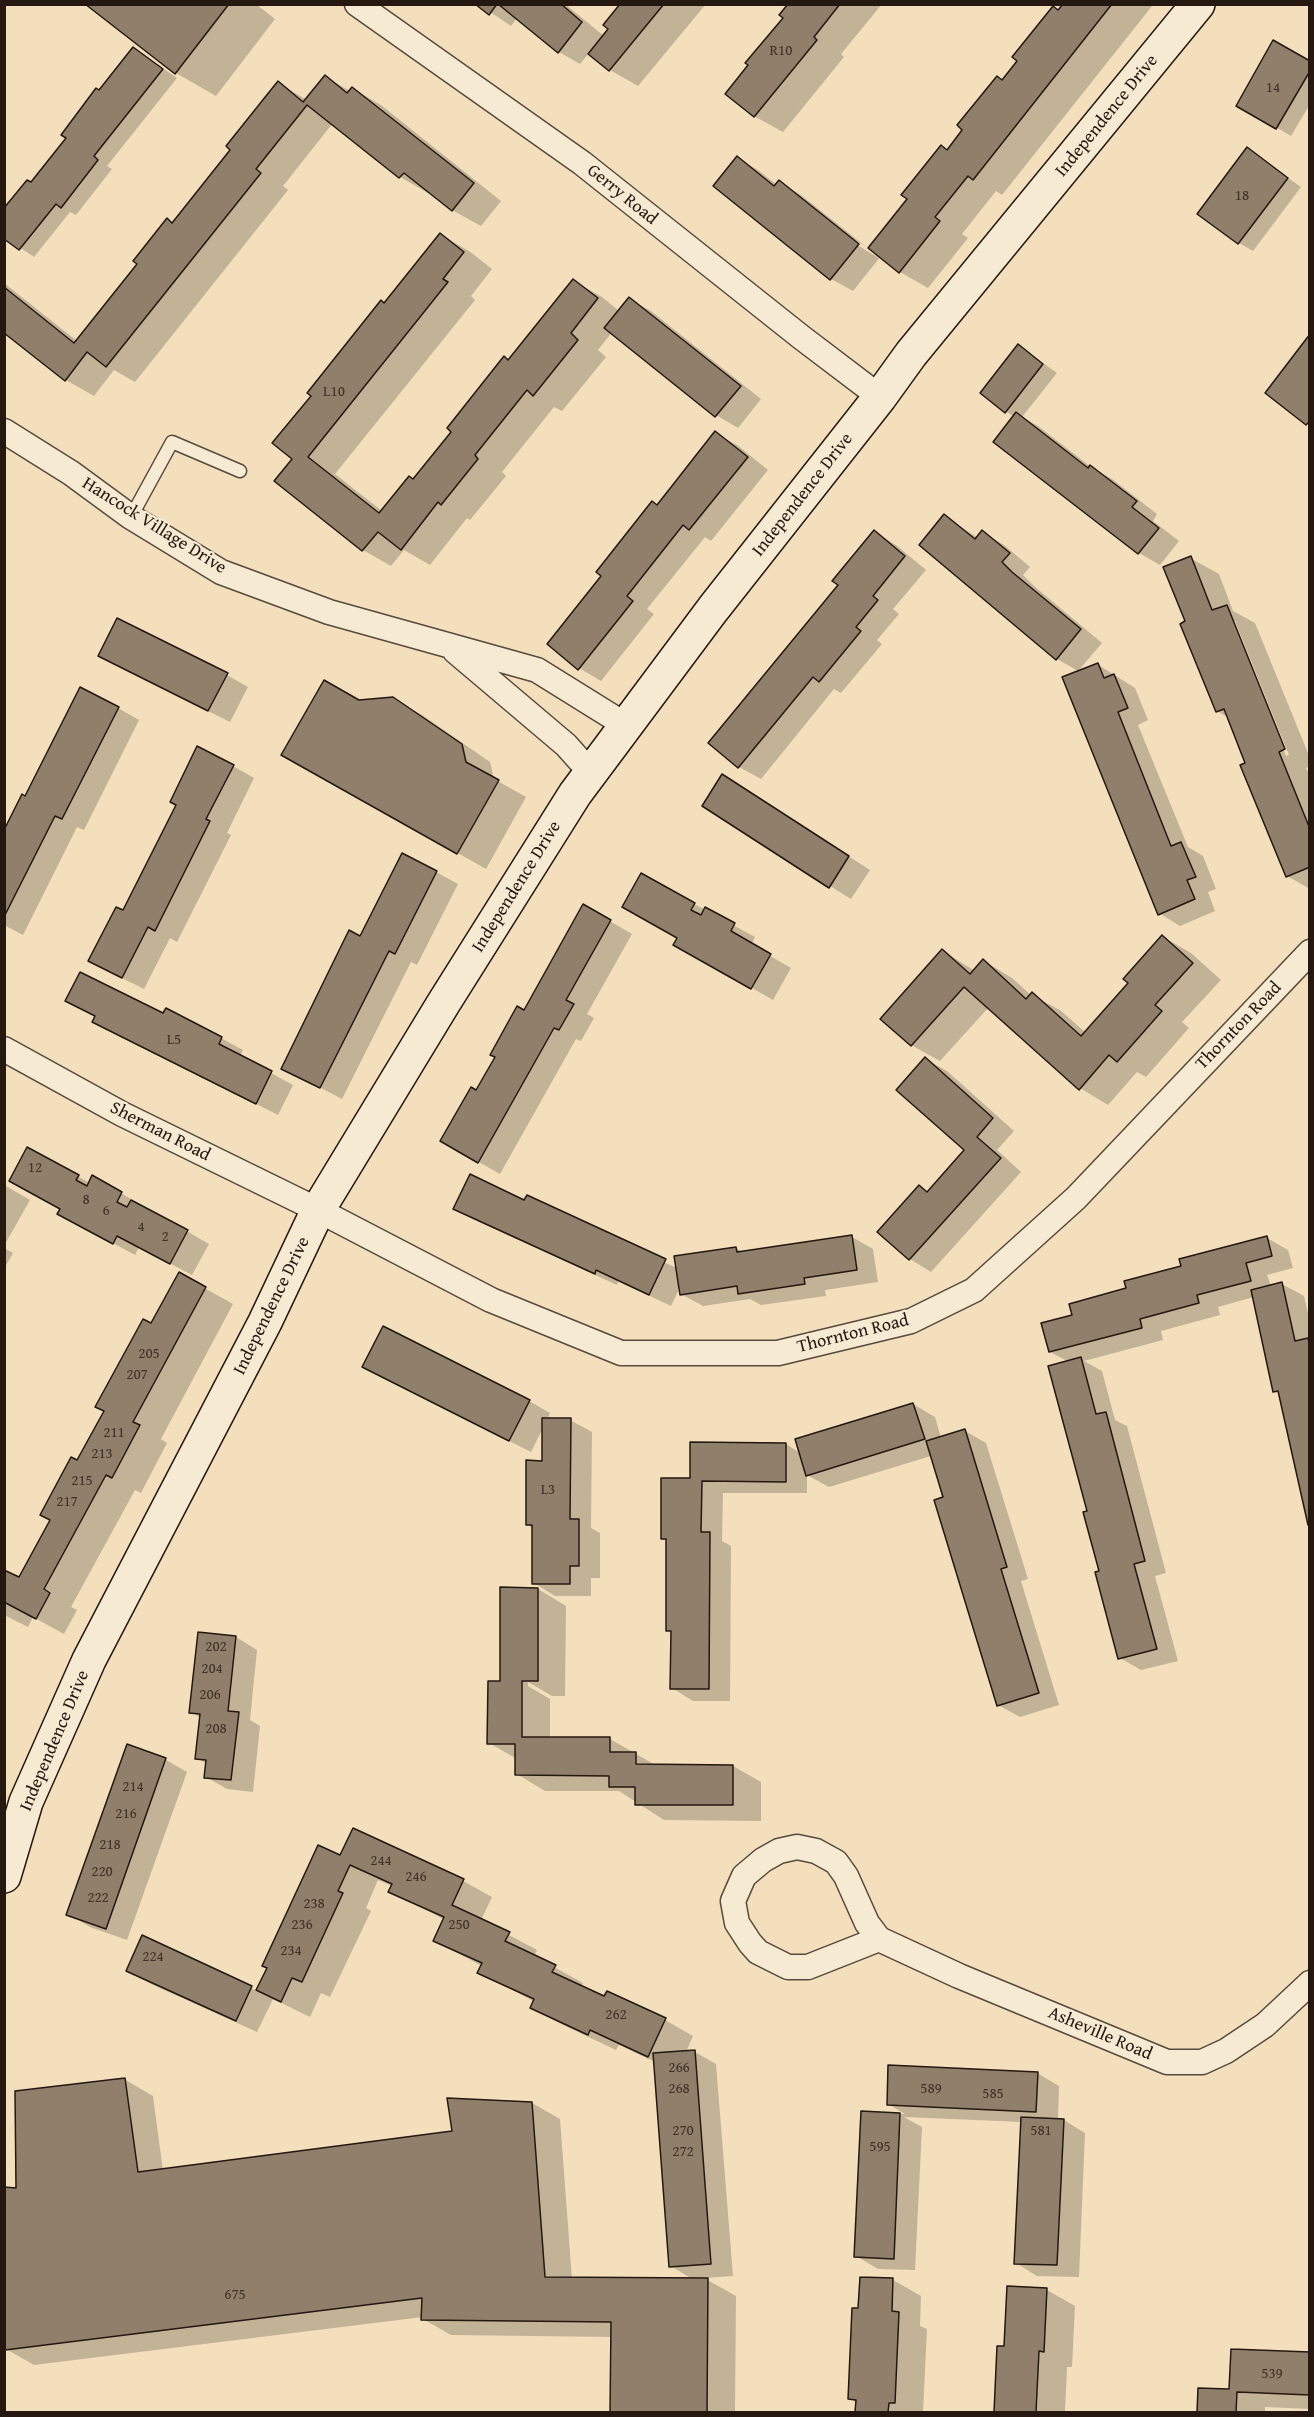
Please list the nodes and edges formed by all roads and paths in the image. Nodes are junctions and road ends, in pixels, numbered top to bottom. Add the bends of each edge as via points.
1 (357, 4) edge
2 (1198, 4) edge
3 (880, 397) junction
4 (4, 431) edge
5 (240, 471) dead end
6 (131, 517) junction
7 (449, 646) junction
8 (627, 726) junction
9 (591, 773) junction
10 (1310, 952) edge
11 (4, 1049) edge
12 (318, 1210) junction
13 (4, 1876) edge
14 (879, 1939) junction
15 (1310, 1983) edge

1 - 3 street, Gerry Road via 582,163
2 - 3 main road, Independence Drive
3 - 8 main road, Independence Drive via 713,609
4 - 6 street, Hancock Village Drive
5 - 6 lane via 172,442
6 - 7 street, Hancock Village Drive via 221,572 329,612
7 - 8 street, Hancock Village Drive via 537,670
7 - 9 street, Hancock Village Drive via 566,745
8 - 9 main road, Independence Drive
9 - 12 main road, Independence Drive via 443,1004
10 - 12 street, Thornton Road via 1076,1197 974,1290 911,1321 778,1353 621,1353 491,1300
11 - 12 street, Sherman Road via 122,1114
12 - 13 main road, Independence Drive via 265,1322 89,1660 26,1802
14 - 14 street via 836,1862 816,1851 798,1847 779,1851 744,1876 735,1894 737,1923 750,1943 758,1952 788,1967 808,1967
14 - 15 street, Asheville Road via 1167,2062 1202,2062 1226,2051 1265,2025

